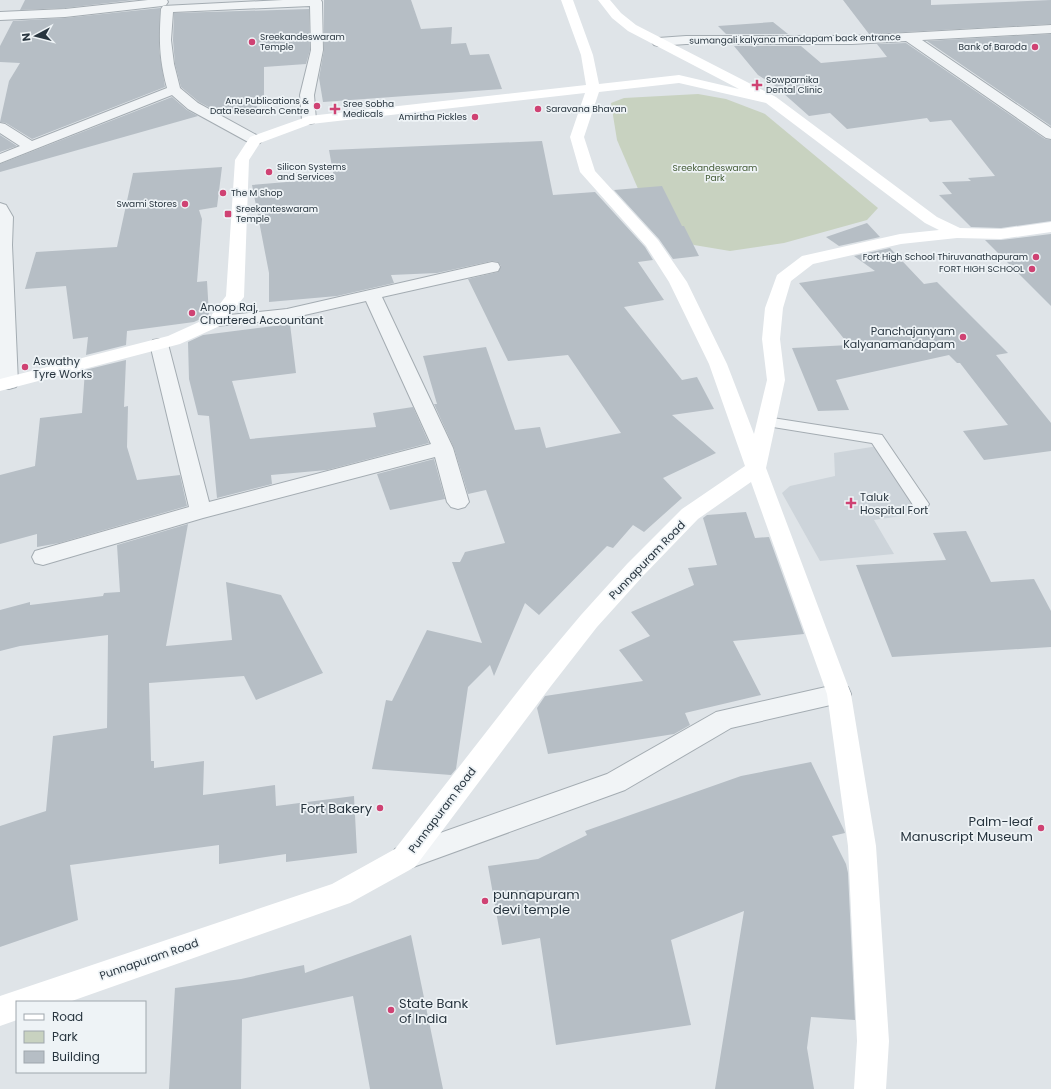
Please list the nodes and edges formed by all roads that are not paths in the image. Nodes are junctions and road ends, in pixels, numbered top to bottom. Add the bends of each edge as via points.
1 (567, 0) edge
2 (604, 0) edge
3 (162, 4) edge
4 (0, 16) edge
5 (1051, 29) edge
6 (909, 37) junction
7 (658, 42) junction
8 (593, 89) junction
9 (174, 90) junction
10 (771, 100) junction
11 (309, 120) junction
12 (0, 127) edge
13 (1051, 135) edge
14 (255, 140) junction
15 (30, 147) junction
16 (0, 159) edge
17 (0, 208) edge
18 (1051, 227) edge
19 (957, 233) junction
20 (492, 267) dead end
21 (372, 294) junction
22 (216, 321) junction
23 (159, 344) junction
24 (5, 384) edge
25 (766, 422) junction
26 (443, 448) junction
27 (756, 469) junction
28 (458, 502) dead end
29 (921, 504) dead end
30 (201, 511) junction
31 (43, 557) dead end
32 (839, 694) junction
33 (405, 858) junction
34 (29, 1001) edge
35 (16, 1005) edge
36 (0, 1011) edge
37 (870, 1089) edge

1 - 8 street via 587,55
2 - 7 street via 619,20
3 - 4 street
3 - 9 street via 167,64
3 - 11 street via 316,2 318,50 307,95
5 - 6 street, sumangali kalyana mandapam back entrance
6 - 7 street, sumangali kalyana mandapam back entrance
6 - 13 street
7 - 10 street
8 - 10 street via 679,79
8 - 11 street
8 - 27 street via 577,137 588,172 652,243 678,282 718,364
9 - 14 street via 193,106
9 - 15 street
10 - 19 street via 931,220
11 - 14 street
12 - 15 street
14 - 22 street via 242,160 235,296
15 - 16 street
17 - 24 street via 5,217
18 - 19 street via 1001,234
19 - 25 street via 900,239 808,260 782,279 774,308 771,339 776,380
20 - 21 street
21 - 22 street via 287,314
21 - 26 street
22 - 23 street
23 - 24 street
23 - 30 street
25 - 27 street
25 - 29 lane via 877,439
26 - 28 street
26 - 30 street
27 - 32 street
27 - 33 street, Punnapuram Road via 690,514 594,615
30 - 31 street
32 - 33 street via 725,719 616,782
32 - 37 street via 862,846 873,1041
33 - 34 street, Punnapuram Road via 340,894
35 - 36 street

